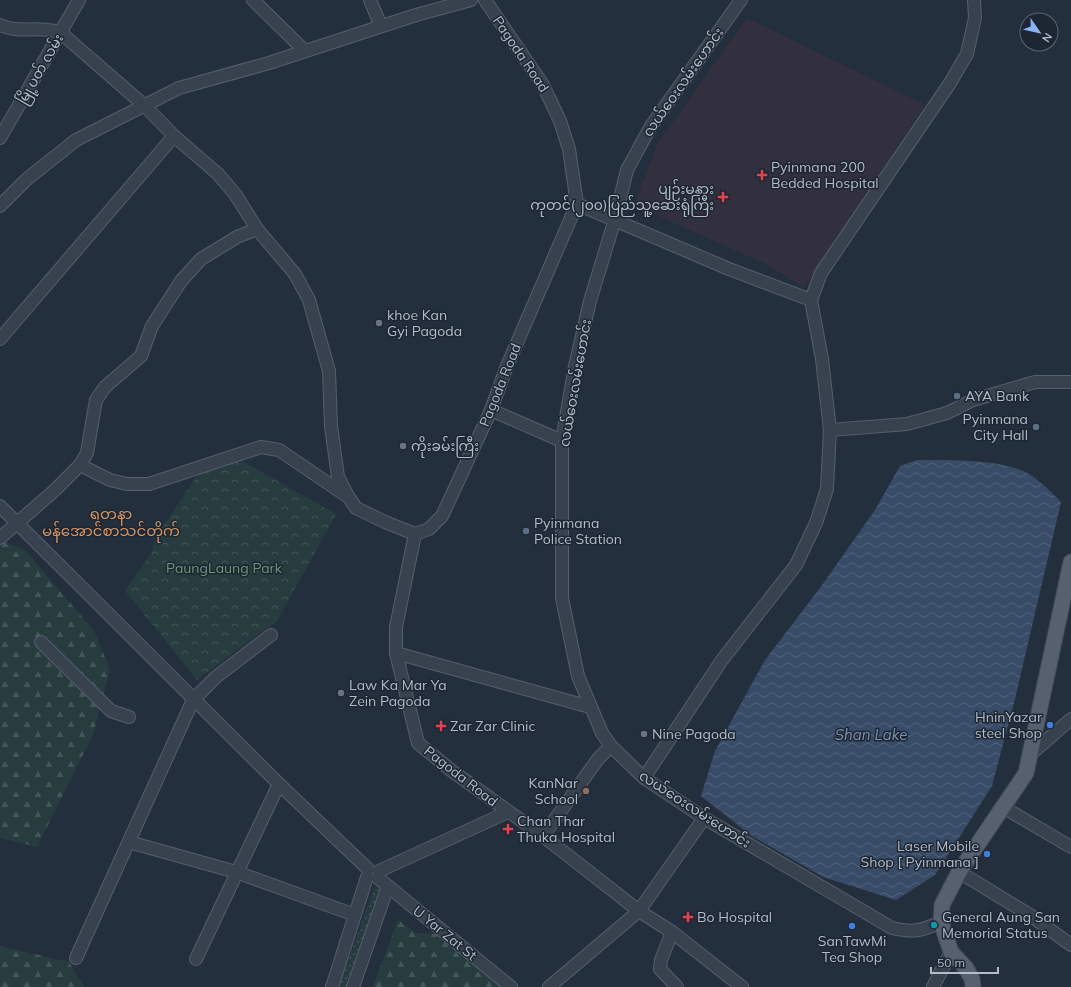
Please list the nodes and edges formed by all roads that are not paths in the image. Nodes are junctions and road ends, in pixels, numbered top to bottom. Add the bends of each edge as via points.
1 (78, 0) edge
2 (253, 0) edge
3 (370, 0) edge
4 (471, 0) edge
5 (484, 0) edge
6 (741, 0) edge
7 (974, 0) edge
8 (0, 25) edge
9 (381, 26) junction
10 (61, 33) junction
11 (305, 51) junction
12 (145, 106) junction
13 (174, 136) junction
14 (0, 138) edge
15 (577, 204) junction
16 (0, 206) edge
17 (615, 219) junction
18 (257, 229) junction
19 (811, 300) junction
20 (0, 339) edge
21 (1071, 382) edge
22 (491, 410) junction
23 (830, 430) junction
24 (562, 441) junction
25 (80, 465) junction
26 (348, 496) junction
27 (0, 506) edge
28 (18, 524) junction
29 (416, 534) junction
30 (0, 538) edge
31 (1071, 562) edge
32 (271, 635) dead end
33 (41, 642) dead end
34 (396, 653) junction
35 (193, 700) junction
36 (590, 707) junction
37 (129, 717) dead end
38 (1071, 719) edge
39 (611, 746) junction
40 (1031, 754) junction
41 (644, 778) junction
42 (279, 784) junction
43 (1003, 808) junction
44 (508, 812) junction
45 (704, 818) junction
46 (543, 836) junction
47 (129, 842) junction
48 (1071, 847) edge
49 (236, 872) junction
50 (959, 872) junction
51 (373, 874) junction
52 (388, 886) junction
53 (638, 910) junction
54 (354, 915) junction
55 (940, 922) junction
56 (672, 932) junction
57 (1071, 945) edge
58 (951, 952) junction
59 (76, 958) dead end
60 (196, 959) dead end
61 (332, 987) edge
62 (353, 987) edge
63 (511, 987) edge
64 (549, 987) edge
65 (677, 987) edge
66 (742, 987) edge
67 (933, 987) edge
68 (973, 987) edge

1 - 10 street, မြို့ပတ် လမ်း
2 - 11 street
3 - 9 street
4 - 9 street
5 - 15 street, Pagoda Road via 544,85 570,149
6 - 17 street, လယ်ဝေးလမ်းဟောင်း via 638,147 627,170
7 - 19 street via 974,18 967,54 821,273
8 - 10 street via 22,29 43,28
9 - 11 street
10 - 12 street
10 - 14 street, မြို့ပတ် လမ်း
11 - 12 street via 179,88
12 - 13 street
12 - 16 street via 76,140 27,179
13 - 18 street via 218,174 235,194
13 - 20 street
15 - 17 street
15 - 22 street, Pagoda Road via 510,359
17 - 19 street via 729,269
17 - 24 street, လယ်ဝေးလမ်းဟောင်း via 590,301
18 - 25 street via 236,237 201,259 181,281 152,326 141,356 105,387 96,400 87,453
18 - 26 street via 295,274 309,300 329,371 331,426 338,477
19 - 23 street via 822,359
21 - 23 street via 1035,382 907,424
22 - 24 street
22 - 29 street, Pagoda Road via 442,516 429,529
23 - 41 street via 826,490 816,523 796,565 722,660
24 - 36 street, လယ်ဝေးလမ်းဟောင်း via 562,598 578,676
25 - 26 street via 110,480 127,484 149,484 261,447 279,450
25 - 28 street
26 - 29 street via 356,508
27 - 28 street, U Yar Zat St
28 - 30 street
28 - 35 street, U Yar Zat St
29 - 34 street, Pagoda Road via 396,627
31 - 40 main road
32 - 35 street via 216,677
33 - 37 street via 111,711
34 - 36 street
34 - 44 street, Pagoda Road via 418,743
35 - 42 street, U Yar Zat St
35 - 47 street
36 - 39 street, လယ်ဝေးလမ်းဟောင်း
38 - 40 street
39 - 41 street, လယ်ဝေးလမ်းဟောင်း
39 - 46 street via 598,759
40 - 43 main road via 1021,781
41 - 45 street, လယ်ဝေးလမ်းဟောင်း
42 - 49 street
42 - 51 street, U Yar Zat St
43 - 48 street
43 - 50 main road
44 - 46 street, Pagoda Road
44 - 51 street
45 - 53 street
45 - 55 street, လယ်ဝေးလမ်းဟောင်း via 892,928 909,932 922,930
46 - 53 street, Pagoda Road
47 - 49 street
47 - 59 street
49 - 54 street
49 - 60 street
50 - 55 main road via 942,905
50 - 57 street via 1030,915
51 - 52 street, U Yar Zat St
51 - 54 street
52 - 62 street
52 - 63 street, U Yar Zat St
53 - 56 street, Pagoda Road
53 - 64 street
54 - 61 street
55 - 58 main road
56 - 65 street via 660,969
56 - 66 street, Pagoda Road
58 - 67 street
58 - 68 main road via 966,968

